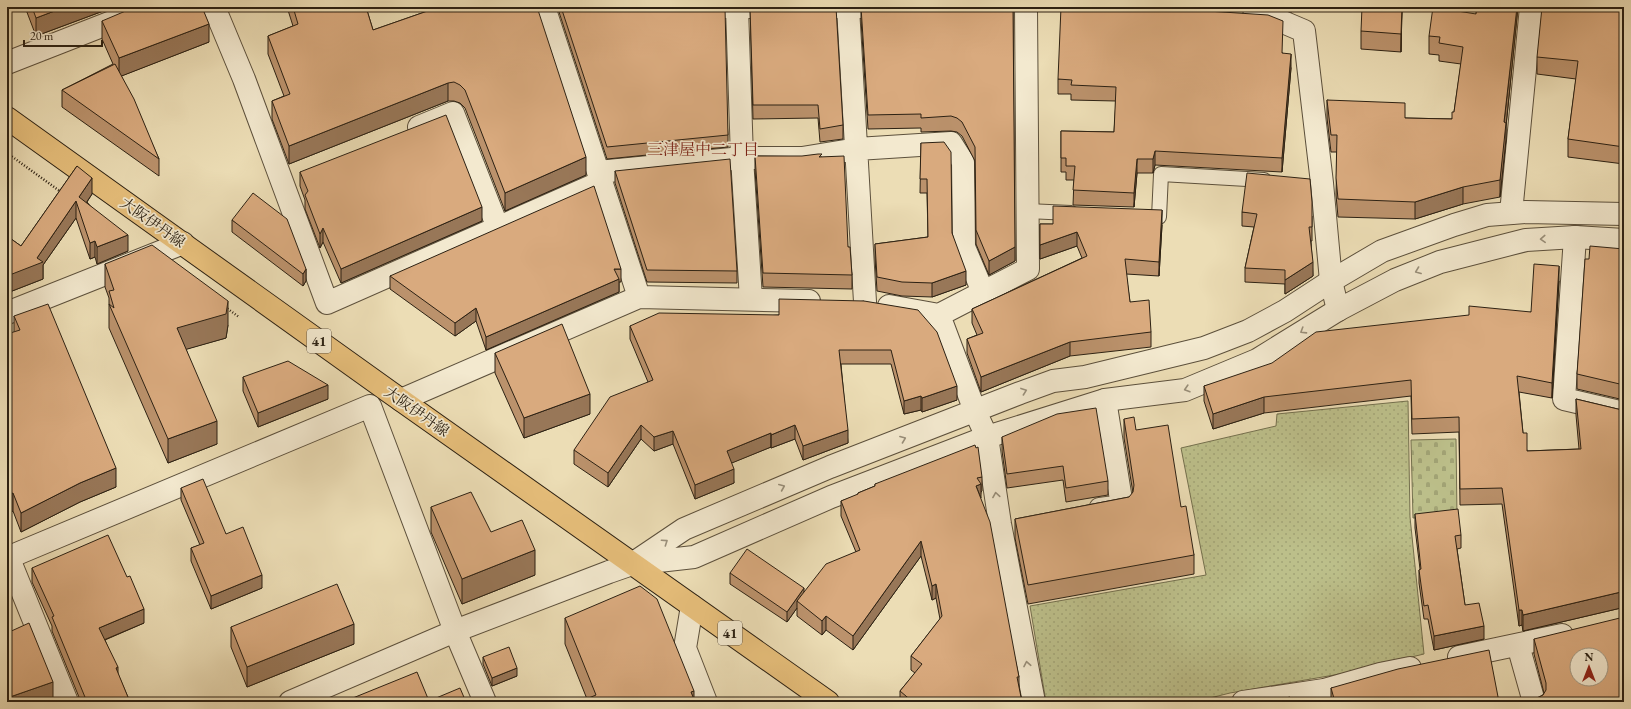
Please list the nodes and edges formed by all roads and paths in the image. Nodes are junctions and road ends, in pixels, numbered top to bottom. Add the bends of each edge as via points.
1 (150, 7) edge
2 (214, 7) edge
3 (544, 7) edge
4 (711, 7) edge
5 (782, 7) edge
6 (857, 7) edge
7 (1026, 7) edge
8 (1531, 7) edge
9 (736, 8) edge
10 (1232, 14) edge
11 (7, 63) edge
12 (7, 118) edge
13 (401, 134) edge
14 (857, 149) junction
15 (742, 158) junction
16 (600, 177) junction
17 (1276, 181) edge
18 (1027, 211) junction
19 (1510, 213) junction
20 (1081, 214) edge
21 (1624, 214) edge
22 (1135, 216) edge
23 (498, 228) junction
24 (1575, 237) junction
25 (1624, 240) edge
26 (183, 243) junction
27 (1332, 280) junction
28 (983, 292) junction
29 (639, 296) junction
30 (751, 299) junction
31 (865, 302) junction
32 (1338, 310) junction
33 (7, 312) edge
34 (939, 315) junction
35 (401, 400) junction
36 (1105, 400) junction
37 (975, 411) junction
38 (1624, 413) edge
39 (987, 437) junction
40 (1084, 512) edge
41 (1023, 520) edge
42 (1000, 524) junction
43 (7, 557) edge
44 (632, 564) junction
45 (692, 606) junction
46 (1582, 630) edge
47 (455, 631) junction
48 (1518, 644) junction
49 (67, 702) edge
50 (290, 702) edge
51 (486, 702) edge
52 (706, 702) edge
53 (828, 702) edge
54 (1034, 702) edge
55 (1243, 702) edge
56 (1534, 702) edge

1 - 11 street
2 - 23 street via 289,177 327,304
3 - 16 street
4 - 9 street
5 - 6 street
5 - 9 street
6 - 14 street
7 - 18 street
8 - 19 street
9 - 15 street
10 - 27 street via 1271,17 1304,31 1314,183
12 - 26 main road, 大阪伊丹線 / 41
13 - 23 street via 453,114
14 - 15 street via 802,158
14 - 28 street via 951,143 963,162 964,247
14 - 31 street
15 - 16 street
15 - 30 street
16 - 23 street
16 - 29 street
17 - 22 lane via 1161,174 1158,217
18 - 20 lane
18 - 28 street via 1028,269
19 - 21 street
19 - 27 street via 1487,215 1382,251
24 - 25 street
24 -> 32 street via 1526,240 1440,262 1396,280
24 - 38 street via 1564,399
26 - 33 street
26 - 35 main road, 大阪伊丹線 / 41
27 - 32 street
37 -> 27 street via 1053,381 1085,377 1204,348 1248,331 1285,311
28 - 34 street
29 - 30 street
29 - 35 street
30 - 31 street
31 - 34 street
32 -> 36 street via 1257,360 1185,390
34 - 37 street
35 - 44 main road, 大阪伊丹線 / 41
36 - 39 street
36 - 40 street via 1122,506
37 - 39 street
44 -> 37 street via 684,529 830,467
42 -> 39 street
39 - 44 street via 831,497 694,557
41 - 42 street
54 -> 42 street
43 - 47 street via 370,406
43 - 49 street
44 - 45 main road, 大阪伊丹線 / 41
44 - 47 street
45 - 52 street via 685,648
45 - 53 main road, 大阪伊丹線 / 41
46 - 48 street
47 - 50 street
47 - 51 street
48 - 55 street via 1380,674 1324,690
48 - 56 street

